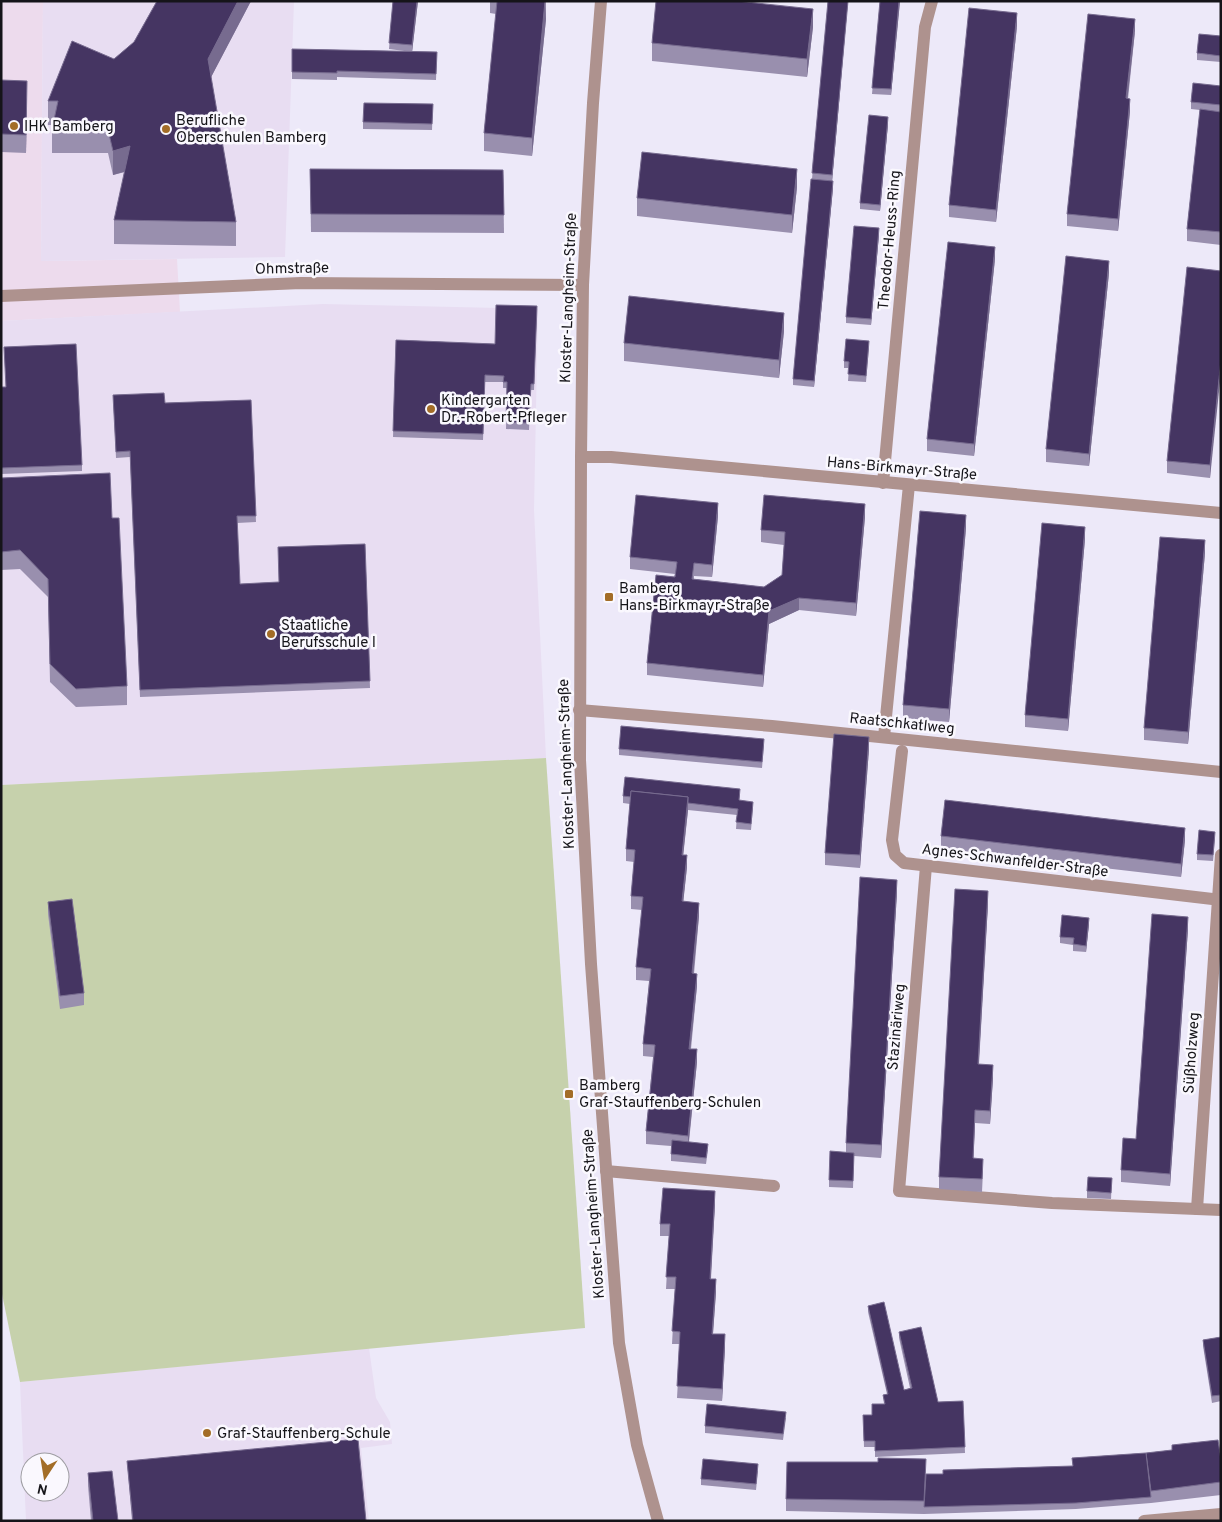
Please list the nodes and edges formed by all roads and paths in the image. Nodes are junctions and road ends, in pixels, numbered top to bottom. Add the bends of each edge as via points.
1 (601, 1) edge
2 (932, 1) edge
3 (583, 286) junction
4 (1, 296) edge
5 (581, 457) junction
6 (883, 483) junction
7 (908, 485) junction
8 (1221, 513) edge
9 (579, 710) junction
10 (884, 737) junction
11 (903, 745) junction
12 (1221, 772) edge
13 (1221, 855) edge
14 (926, 866) junction
15 (1219, 900) edge
16 (606, 1171) junction
17 (774, 1186) dead end
18 (1197, 1209) junction
19 (1221, 1210) edge
20 (1221, 1514) edge
21 (658, 1521) edge
22 (1144, 1521) edge

1 - 3 street, Kloster-Langheim-Straße
2 - 6 street, Theodor-Heuss-Ring via 925,27
3 - 4 street, Ohmstraße via 301,283
3 - 5 street, Kloster-Langheim-Straße
5 - 6 street, Hans-Birkmayr-Straße
5 - 9 street, Kloster-Langheim-Straße
6 - 7 street, Hans-Birkmayr-Straße
7 - 8 street, Hans-Birkmayr-Straße
7 - 10 street
9 - 10 street, Raatschkatlweg
9 - 16 street, Kloster-Langheim-Straße via 591,964
10 - 11 street, Raatschkatlweg
11 - 12 street, Raatschkatlweg
11 - 14 street, Agnes-Schwanfelder-Straße via 892,840 895,855 904,862
13 - 15 street, Süßholzweg
14 - 15 street, Agnes-Schwanfelder-Straße
14 - 18 street, Stazinäriweg via 899,1191 1052,1203
15 - 18 street, Süßholzweg
16 - 17 street
16 - 21 street, Kloster-Langheim-Straße via 619,1343 637,1445
18 - 19 street
20 - 22 street

